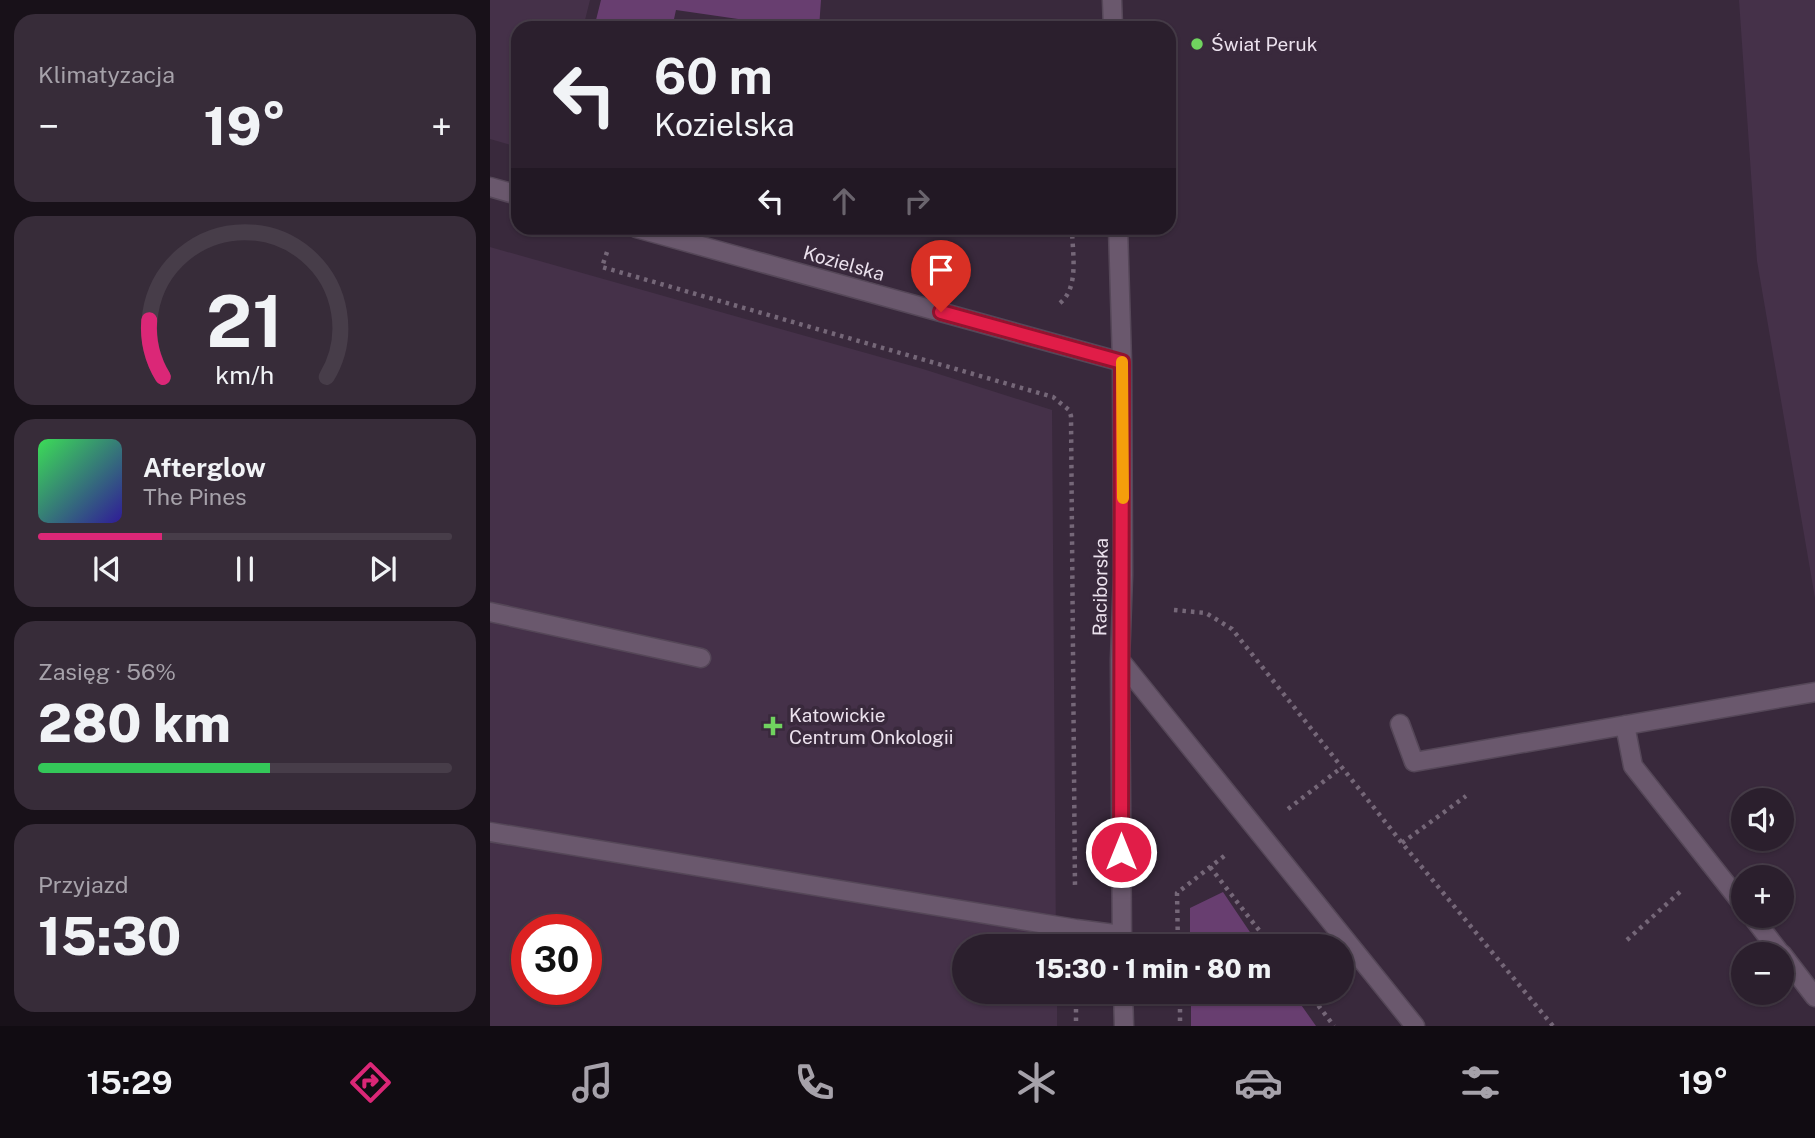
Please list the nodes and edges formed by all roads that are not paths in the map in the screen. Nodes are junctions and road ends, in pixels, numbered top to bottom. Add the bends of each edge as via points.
1 (1112, 0) edge
2 (1112, 21) edge
3 (490, 187) edge
4 (511, 193) edge
5 (661, 235) edge
6 (1118, 235) edge
7 (1122, 362) junction
8 (490, 612) edge
9 (701, 658) dead end
10 (1120, 660) junction
11 (1815, 692) edge
12 (1400, 723) dead end
13 (1625, 725) junction
14 (490, 832) edge
15 (1731, 890) edge
16 (1761, 928) edge
17 (1095, 934) edge
18 (1122, 934) edge
19 (1772, 942) edge
20 (1794, 970) edge
21 (1815, 997) edge
22 (1123, 1004) edge
23 (1124, 1026) edge
24 (1415, 1026) edge

1 - 2 street
3 - 4 street
5 - 7 street, Kozielska
6 - 7 street, Raciborska
7 - 10 street, Raciborska
8 - 9 street
10 - 18 street, Raciborska
10 - 24 street
11 - 13 street
12 - 13 street via 1414,762
13 - 15 street via 1633,766
14 - 17 street
16 - 19 street
20 - 21 street
22 - 23 street

